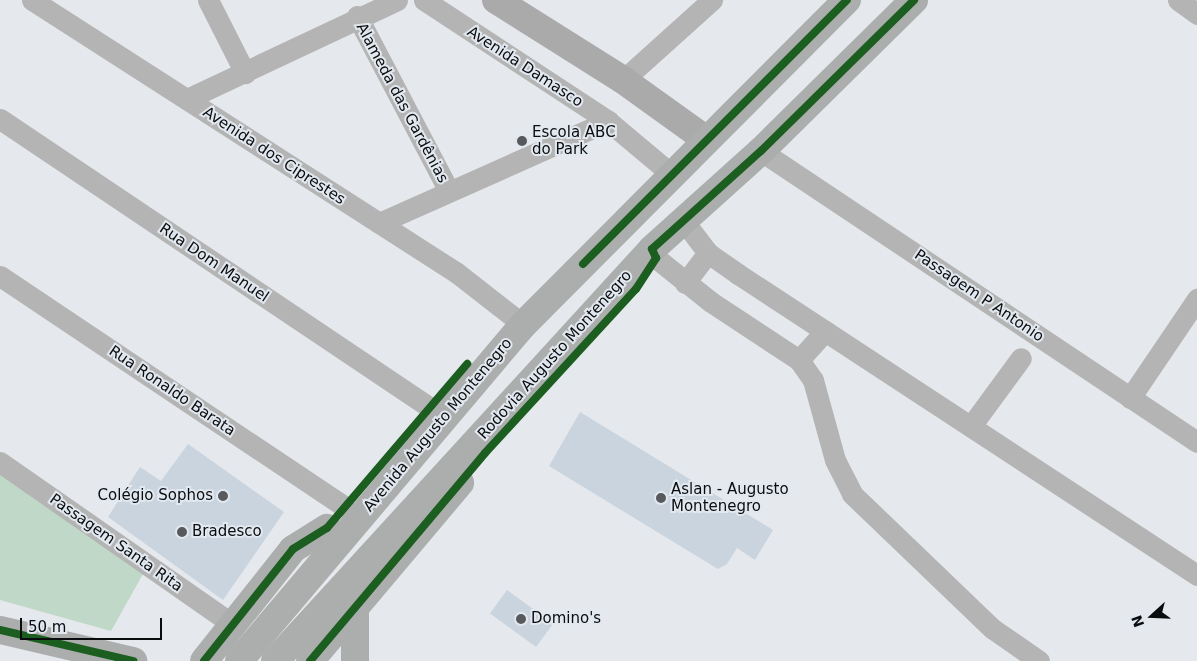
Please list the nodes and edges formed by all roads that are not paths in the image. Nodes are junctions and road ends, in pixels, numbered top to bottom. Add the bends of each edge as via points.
1 (32, 0) edge
2 (208, 0) edge
3 (396, 0) edge
4 (424, 0) edge
5 (496, 0) edge
6 (712, 0) edge
7 (847, 0) edge
8 (914, 0) edge
9 (1178, 0) edge
10 (1197, 14) edge
11 (357, 16) junction
12 (244, 73) junction
13 (623, 80) junction
14 (187, 100) junction
15 (0, 119) edge
16 (608, 121) junction
17 (705, 139) junction
18 (760, 151) junction
19 (670, 174) junction
20 (448, 189) junction
21 (648, 198) junction
22 (683, 220) junction
23 (380, 223) junction
24 (654, 253) junction
25 (708, 253) junction
26 (0, 276) edge
27 (685, 283) junction
28 (1197, 299) edge
29 (512, 316) junction
30 (825, 330) junction
31 (1021, 358) dead end
32 (800, 360) junction
33 (1130, 398) junction
34 (429, 407) junction
35 (970, 426) junction
36 (1197, 442) edge
37 (0, 462) edge
38 (344, 506) junction
39 (327, 528) junction
40 (1197, 575) edge
41 (348, 615) junction
42 (231, 623) junction
43 (0, 630) edge
44 (133, 661) edge
45 (204, 661) edge
46 (239, 661) edge
47 (275, 661) edge
48 (297, 661) edge
49 (310, 661) edge
50 (355, 661) edge
51 (1039, 661) edge

1 - 14 street, Avenida dos Ciprestes
2 - 12 street
3 - 11 street
4 - 16 street, Avenida Damasco
5 - 13 street
6 - 13 street
7 - 17 main road
8 - 18 main road, Rodovia Augusto Montenegro
9 - 10 street
11 - 12 street
11 - 20 street, Alameda das Gardênias
12 - 14 street
13 - 17 street
14 - 23 street, Avenida dos Ciprestes
15 - 34 street, Rua Dom Manuel
16 - 19 street, Avenida Damasco
16 - 20 street
17 - 19 main road
18 - 22 main road, Rodovia Augusto Montenegro
18 - 33 street, Passagem P Antonio
19 - 21 main road
20 - 23 street
21 - 29 main road via 613,212
21 - 46 main road, Avenida Augusto Montenegro via 516,333
22 - 24 main road, Rodovia Augusto Montenegro
22 - 25 street
23 - 29 street, Avenida dos Ciprestes via 457,273
24 - 27 street
24 - 41 main road, Rodovia Augusto Montenegro via 636,289 486,453
24 - 47 main road via 604,299
25 - 27 street
25 - 30 street
26 - 38 street, Rua Ronaldo Barata
27 - 32 street
28 - 33 street
29 - 34 main road
30 - 32 street
30 - 35 street
31 - 35 street
32 - 51 street via 813,380 835,460 852,494 993,629
33 - 36 street, Passagem P Antonio
34 - 38 main road
35 - 40 street
37 - 42 street, Passagem Santa Rita
38 - 39 main road
39 - 42 main road via 293,549
39 - 46 main road via 236,635
41 - 48 main road
41 - 49 main road, Rodovia Augusto Montenegro
41 - 50 main road
42 - 45 main road
43 - 44 main road

